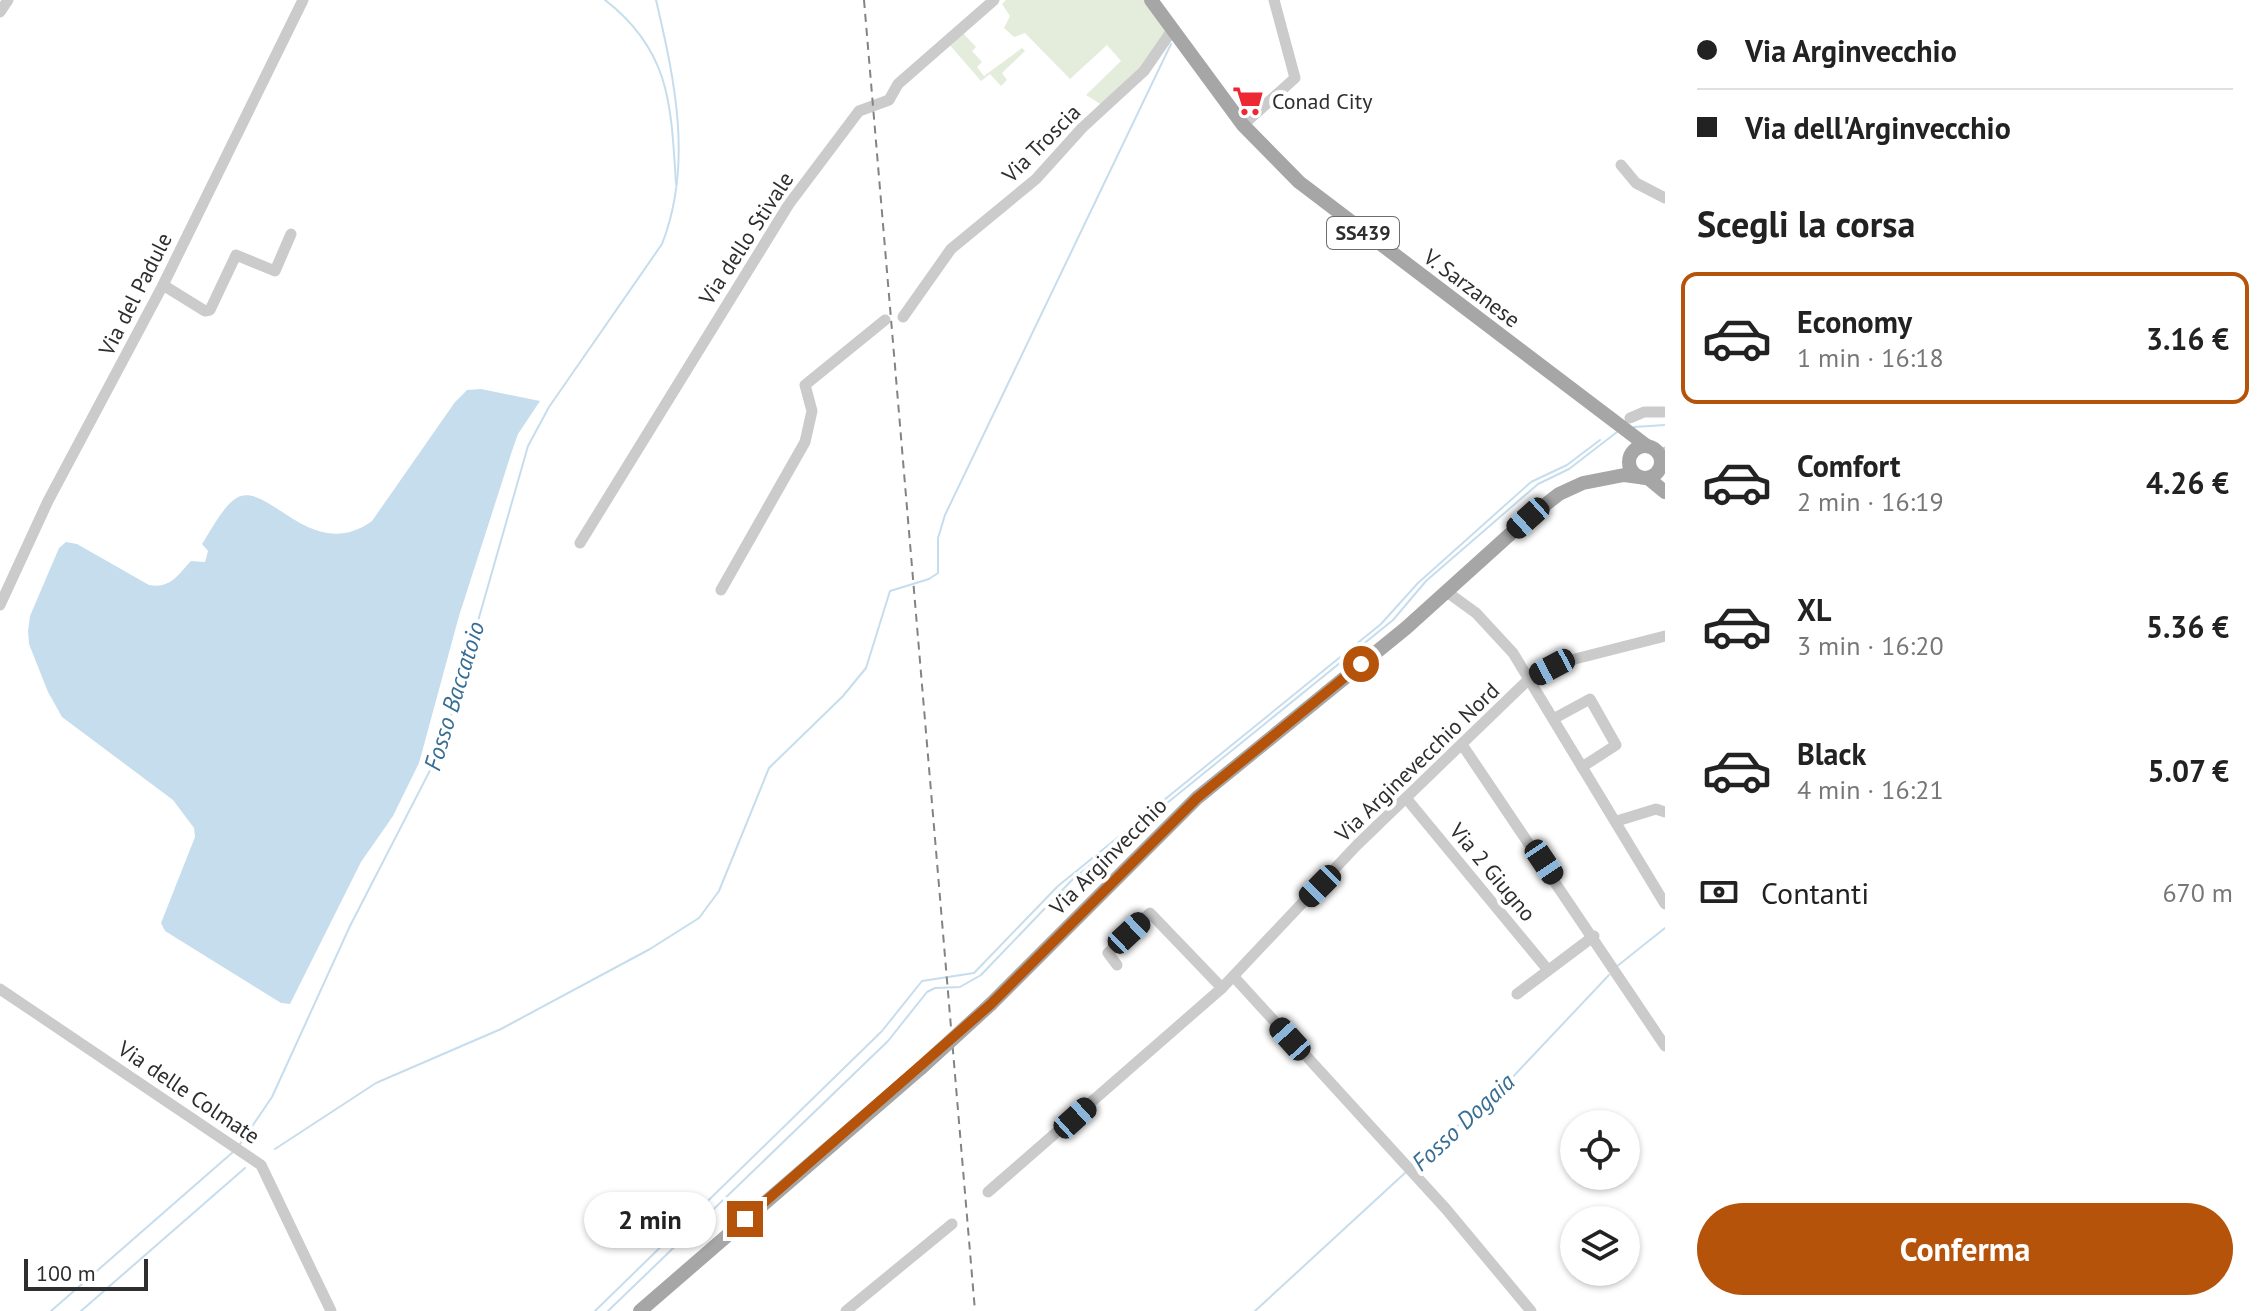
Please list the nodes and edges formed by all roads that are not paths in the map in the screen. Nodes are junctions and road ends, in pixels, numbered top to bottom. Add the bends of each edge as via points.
1 (8, 0) edge
2 (303, 0) edge
3 (994, 0) edge
4 (1151, 0) edge
5 (1274, 0) edge
6 (0, 12) edge
7 (1173, 29) junction
8 (1243, 125) junction
9 (1621, 165) dead end
10 (1665, 198) edge
11 (291, 234) dead end
12 (163, 285) junction
13 (903, 317) dead end
14 (885, 320) dead end
15 (1665, 412) edge
16 (1623, 425) junction
17 (1630, 459) junction
18 (1655, 460) edge
19 (1608, 477) junction
20 (1665, 491) edge
21 (580, 543) dead end
22 (4, 580) edge
23 (721, 590) dead end
24 (1447, 592) junction
25 (0, 605) edge
26 (1665, 636) edge
27 (1530, 678) junction
28 (1555, 718) junction
29 (1463, 746) junction
30 (1582, 767) junction
31 (1406, 798) junction
32 (1665, 812) edge
33 (1617, 821) junction
34 (1665, 904) edge
35 (1594, 936) junction
36 (1117, 965) dead end
37 (1548, 970) junction
38 (1234, 977) junction
39 (1222, 988) junction
40 (0, 989) edge
41 (1517, 994) dead end
42 (1665, 1046) edge
43 (988, 1192) dead end
44 (952, 1224) dead end
45 (331, 1311) edge
46 (640, 1311) edge
47 (846, 1311) edge
48 (1531, 1311) edge

1 - 6 street
2 - 12 street, Via del Padule
3 - 21 street, Via dello Stivale via 898,84 889,100 859,111 798,192
4 - 7 main road, V. Sarzanese / SS439
5 - 8 street via 1295,78
7 - 8 main road, V. Sarzanese / SS439
7 - 13 street, Via Troscia via 1144,71 1019,196 951,249
8 - 16 main road, V. Sarzanese / SS439 via 1299,182
9 - 10 street via 1636,183
11 - 12 street via 275,271 236,255 210,310
12 - 22 street, Via del Padule
14 - 23 street via 805,385 812,411 805,442
15 - 16 street via 1644,412
16 - 17 main road, SS439
16 - 18 main road, SS439
17 - 18 main road, SS439
17 - 18 main road via 1638,448
17 - 19 main road
18 - 19 main road
18 - 20 main road, SS439
19 - 24 main road, Via Arginvecchio via 1559,494
22 - 25 street, Via del Padule
24 - 27 street via 1493,631
24 - 46 main road, Via Arginvecchio, bridge via 1197,798 991,1004
26 - 27 street, Via Arginevecchio Nord via 1575,659
27 - 28 street
27 - 29 street, Via Arginevecchio Nord
28 - 30 street
28 - 30 street via 1590,699 1616,745
29 - 31 street, Via Arginevecchio Nord
29 - 35 street
30 - 33 street
31 - 37 street, Via 2 Giugno
31 - 38 street, Via Arginevecchio Nord
32 - 33 street via 1656,809
33 - 34 street
35 - 37 street
35 - 42 street
36 - 39 street via 1108,953 1150,913
37 - 41 street
38 - 39 street, Via Arginevecchio Nord
38 - 48 street
39 - 43 street, Via Arginevecchio Nord
40 - 45 street, Via delle Colmate via 265,1170
44 - 47 street

